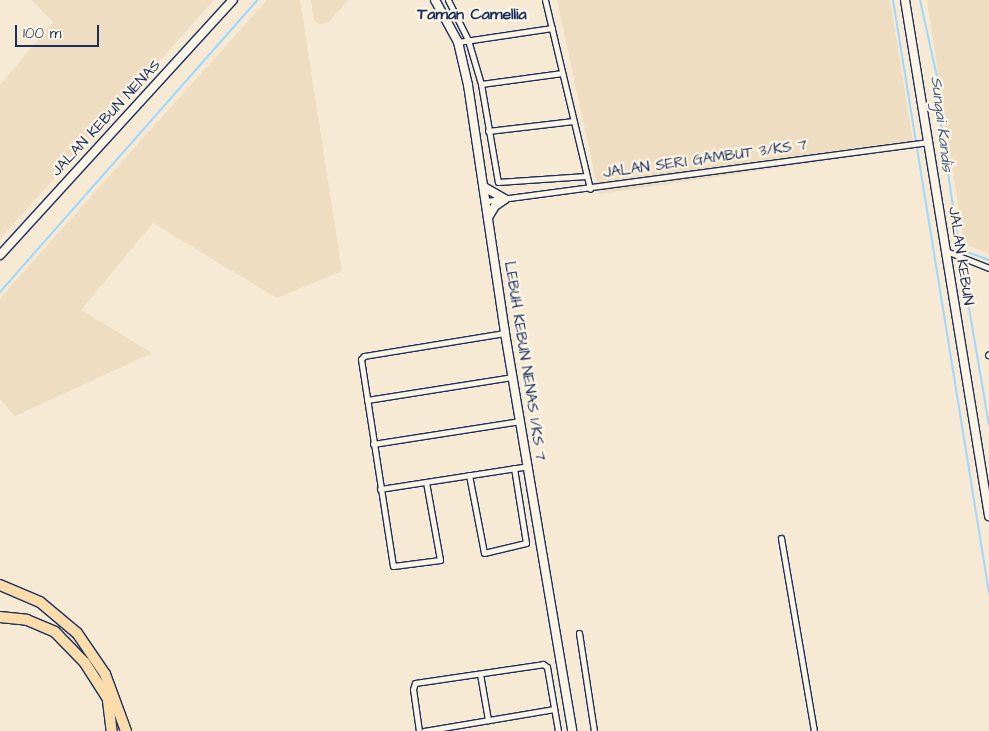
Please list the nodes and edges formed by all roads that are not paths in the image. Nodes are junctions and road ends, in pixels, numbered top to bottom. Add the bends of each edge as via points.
1 (233, 0) edge
2 (435, 0) edge
3 (448, 0) edge
4 (545, 0) edge
5 (905, 0) edge
6 (552, 28) junction
7 (468, 40) junction
8 (458, 42) junction
9 (562, 74) junction
10 (481, 84) junction
11 (574, 121) junction
12 (488, 132) junction
13 (928, 142) junction
14 (586, 176) junction
15 (484, 188) junction
16 (590, 189) junction
17 (505, 199) junction
18 (486, 201) junction
19 (489, 216) junction
20 (946, 252) junction
21 (0, 255) edge
22 (989, 268) edge
23 (505, 333) junction
24 (513, 377) junction
25 (366, 400) junction
26 (520, 421) junction
27 (373, 444) junction
28 (528, 466) junction
29 (514, 468) junction
30 (469, 475) junction
31 (426, 482) junction
32 (380, 489) junction
33 (989, 516) edge
34 (781, 538) dead end
35 (0, 585) edge
36 (0, 617) edge
37 (64, 629) dead end
38 (579, 633) dead end
39 (480, 674) junction
40 (108, 699) junction
41 (554, 709) junction
42 (488, 720) junction
43 (112, 731) edge
44 (126, 731) edge
45 (419, 731) edge
46 (424, 731) edge
47 (558, 731) edge
48 (572, 731) edge
49 (594, 731) edge
50 (814, 731) edge

1 - 21 street, JALAN KEBUN NENAS
2 - 8 street, LEBUH KEBUN NENAS 1/KS 7
3 - 7 street
4 - 6 street
5 - 13 street, JALAN KEBUN
6 - 7 street
6 - 9 street
7 - 8 street
7 - 10 street
8 - 15 street, LEBUH KEBUN NENAS 1/KS 7
9 - 10 street
9 - 11 street
10 - 12 street
11 - 12 street
11 - 14 street
12 - 14 street via 501,184
13 - 16 street, JALAN SERI GAMBUT 3/KS 7
13 - 20 street, JALAN KEBUN
14 - 16 street
15 - 17 street
15 - 18 street, LEBUH KEBUN NENAS 1/KS 7
16 - 17 street, JALAN SERI GAMBUT 3/KS 7
17 - 18 street, JALAN SERI GAMBUT 3/KS 7
17 - 19 street
18 - 19 street, LEBUH KEBUN NENAS 1/KS 7
19 - 23 street, LEBUH KEBUN NENAS 1/KS 7
20 - 22 street
20 - 33 street, JALAN KEBUN
23 - 24 street, LEBUH KEBUN NENAS 1/KS 7
23 - 25 street via 362,357
24 - 25 street
24 - 26 street, LEBUH KEBUN NENAS 1/KS 7
25 - 27 street
26 - 27 street
26 - 28 street, LEBUH KEBUN NENAS 1/KS 7
27 - 32 street
28 - 29 street
28 - 48 street, LEBUH KEBUN NENAS 1/KS 7
29 - 30 street
29 - 30 street via 526,541 521,546 484,553
30 - 31 street
31 - 32 street
31 - 32 street via 440,560 392,565
34 - 50 street
35 - 44 highway via 40,602 78,633 105,674
36 - 40 highway via 27,620 55,632 85,663
37 - 40 highway via 92,662
38 - 49 street
39 - 41 street via 546,665
39 - 42 street
39 - 45 street via 415,683
40 - 43 highway
41 - 42 street
41 - 47 street
42 - 46 street

